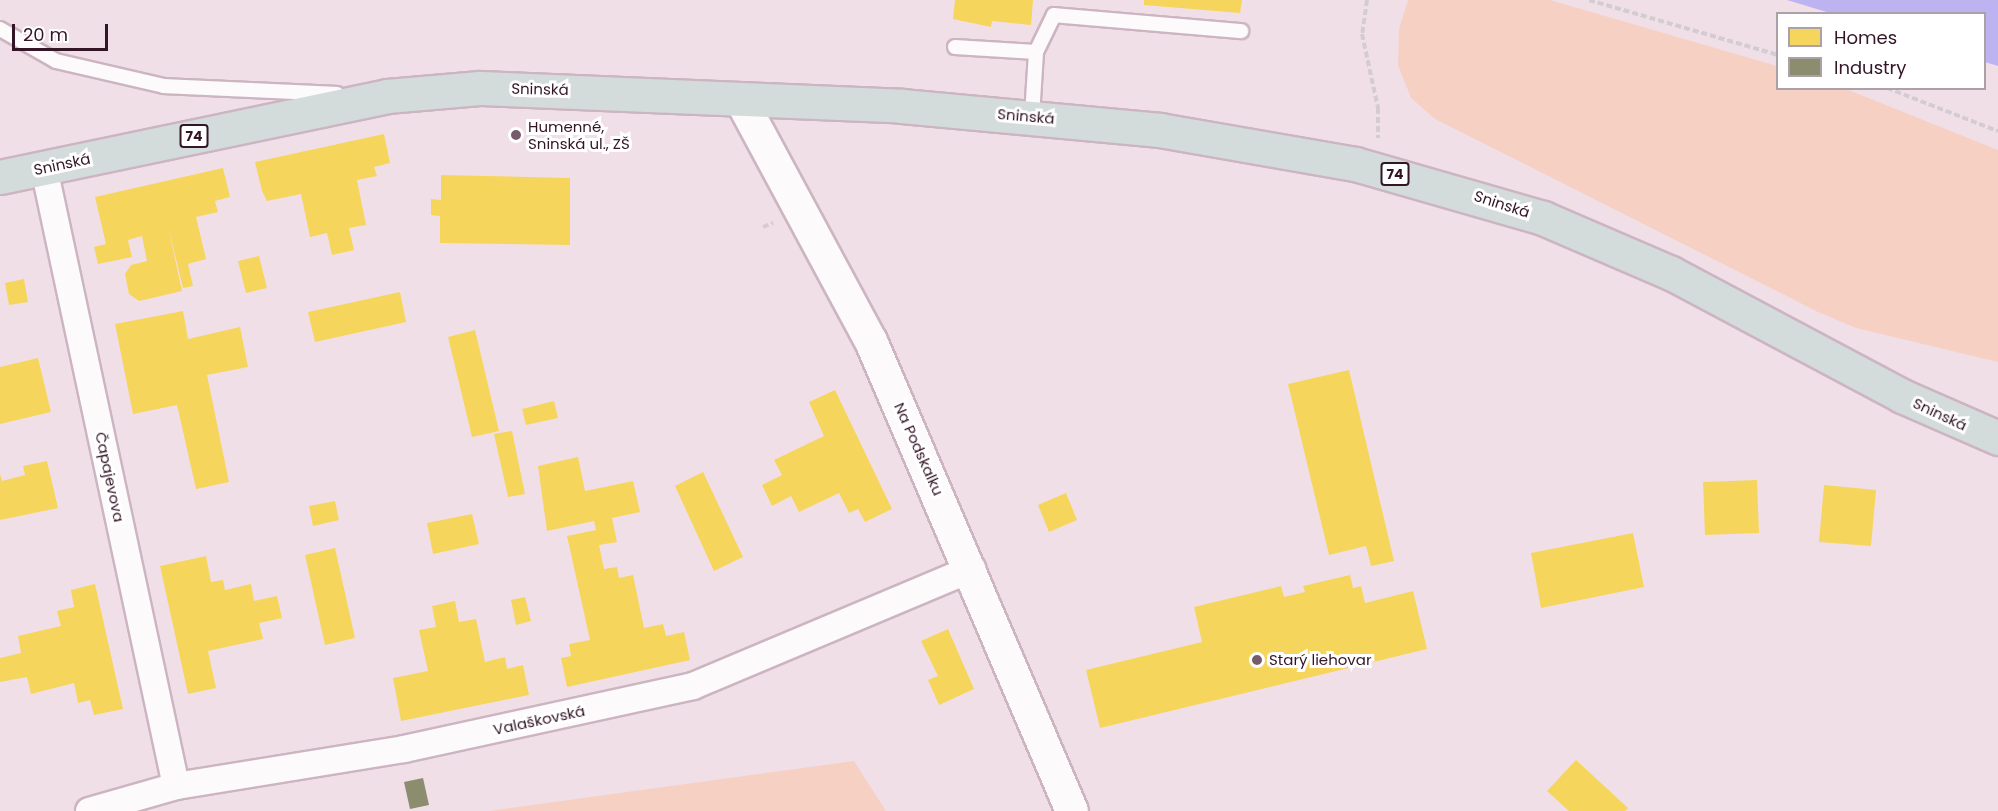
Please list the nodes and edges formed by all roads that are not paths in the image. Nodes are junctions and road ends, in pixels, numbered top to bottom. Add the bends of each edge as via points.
1 (0, 29) edge
2 (1241, 31) dead end
3 (955, 47) dead end
4 (1036, 52) junction
5 (387, 96) junction
6 (741, 100) junction
7 (1032, 116) junction
8 (44, 168) junction
9 (0, 177) edge
10 (1998, 438) edge
11 (972, 569) junction
12 (176, 786) junction
13 (89, 811) edge
14 (1072, 811) edge

1 - 5 lane via 56,61 165,86
2 - 4 lane via 1054,15
3 - 4 lane
4 - 7 lane
5 - 6 main road, Sninská / 74 via 480,88
5 - 8 main road, Sninská / 74
6 - 7 main road, Sninská / 74
6 - 11 street, Na Podskalku via 871,341
7 - 10 main road, Sninská / 74 via 1267,146 1492,200 1598,239 1902,396
8 - 9 main road, Sninská / 74
8 - 12 street, Čapajevova
11 - 12 street, Valaškovská via 693,686 404,749
11 - 14 street, Na Podskalku
12 - 13 street, Valaškovská

